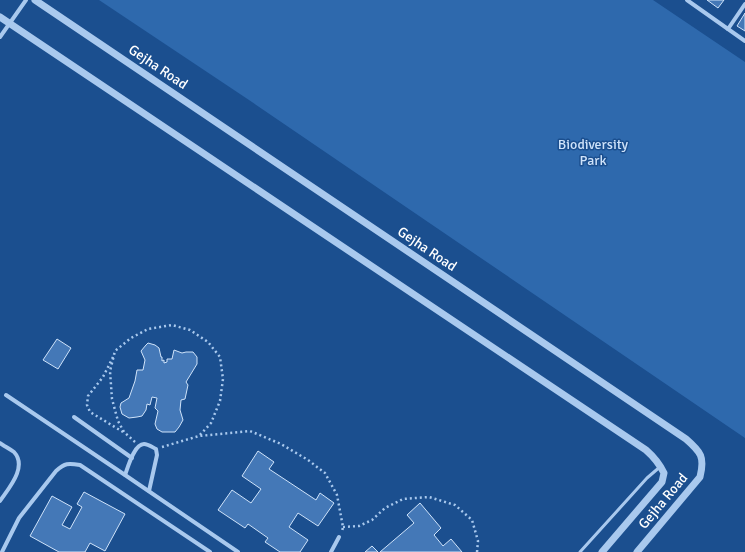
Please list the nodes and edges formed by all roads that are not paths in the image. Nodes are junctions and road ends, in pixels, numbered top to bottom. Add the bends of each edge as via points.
1 (26, 0) edge
2 (36, 0) edge
3 (688, 0) edge
4 (745, 4) edge
5 (0, 17) edge
6 (10, 23) junction
7 (728, 29) junction
8 (0, 37) edge
9 (745, 41) edge
10 (6, 395) dead end
11 (74, 417) dead end
12 (0, 443) edge
13 (132, 458) junction
14 (661, 466) junction
15 (125, 475) junction
16 (149, 491) junction
17 (0, 501) edge
18 (339, 537) road end
19 (2, 552) edge
20 (210, 552) edge
21 (238, 552) edge
22 (331, 552) edge
23 (580, 552) edge
24 (602, 552) edge
25 (638, 552) edge

1 - 6 street
2 - 25 street, Gejha Road via 695,448 701,456 703,465 700,477
3 - 7 street
4 - 7 street
5 - 6 street, Gejha Road
6 - 8 street
6 - 14 street, Gejha Road via 646,450
7 - 9 street
10 - 15 street
11 - 13 street
12 - 17 street via 14,452 18,460 18,471 14,481
13 - 15 street
13 - 16 street via 139,446 144,444 156,449
14 - 23 lane
14 - 24 street, Gejha Road via 664,473 662,482
15 - 16 street
16 - 21 street
18 - 22 street
19 - 20 street via 19,518 56,472 69,463 80,465

